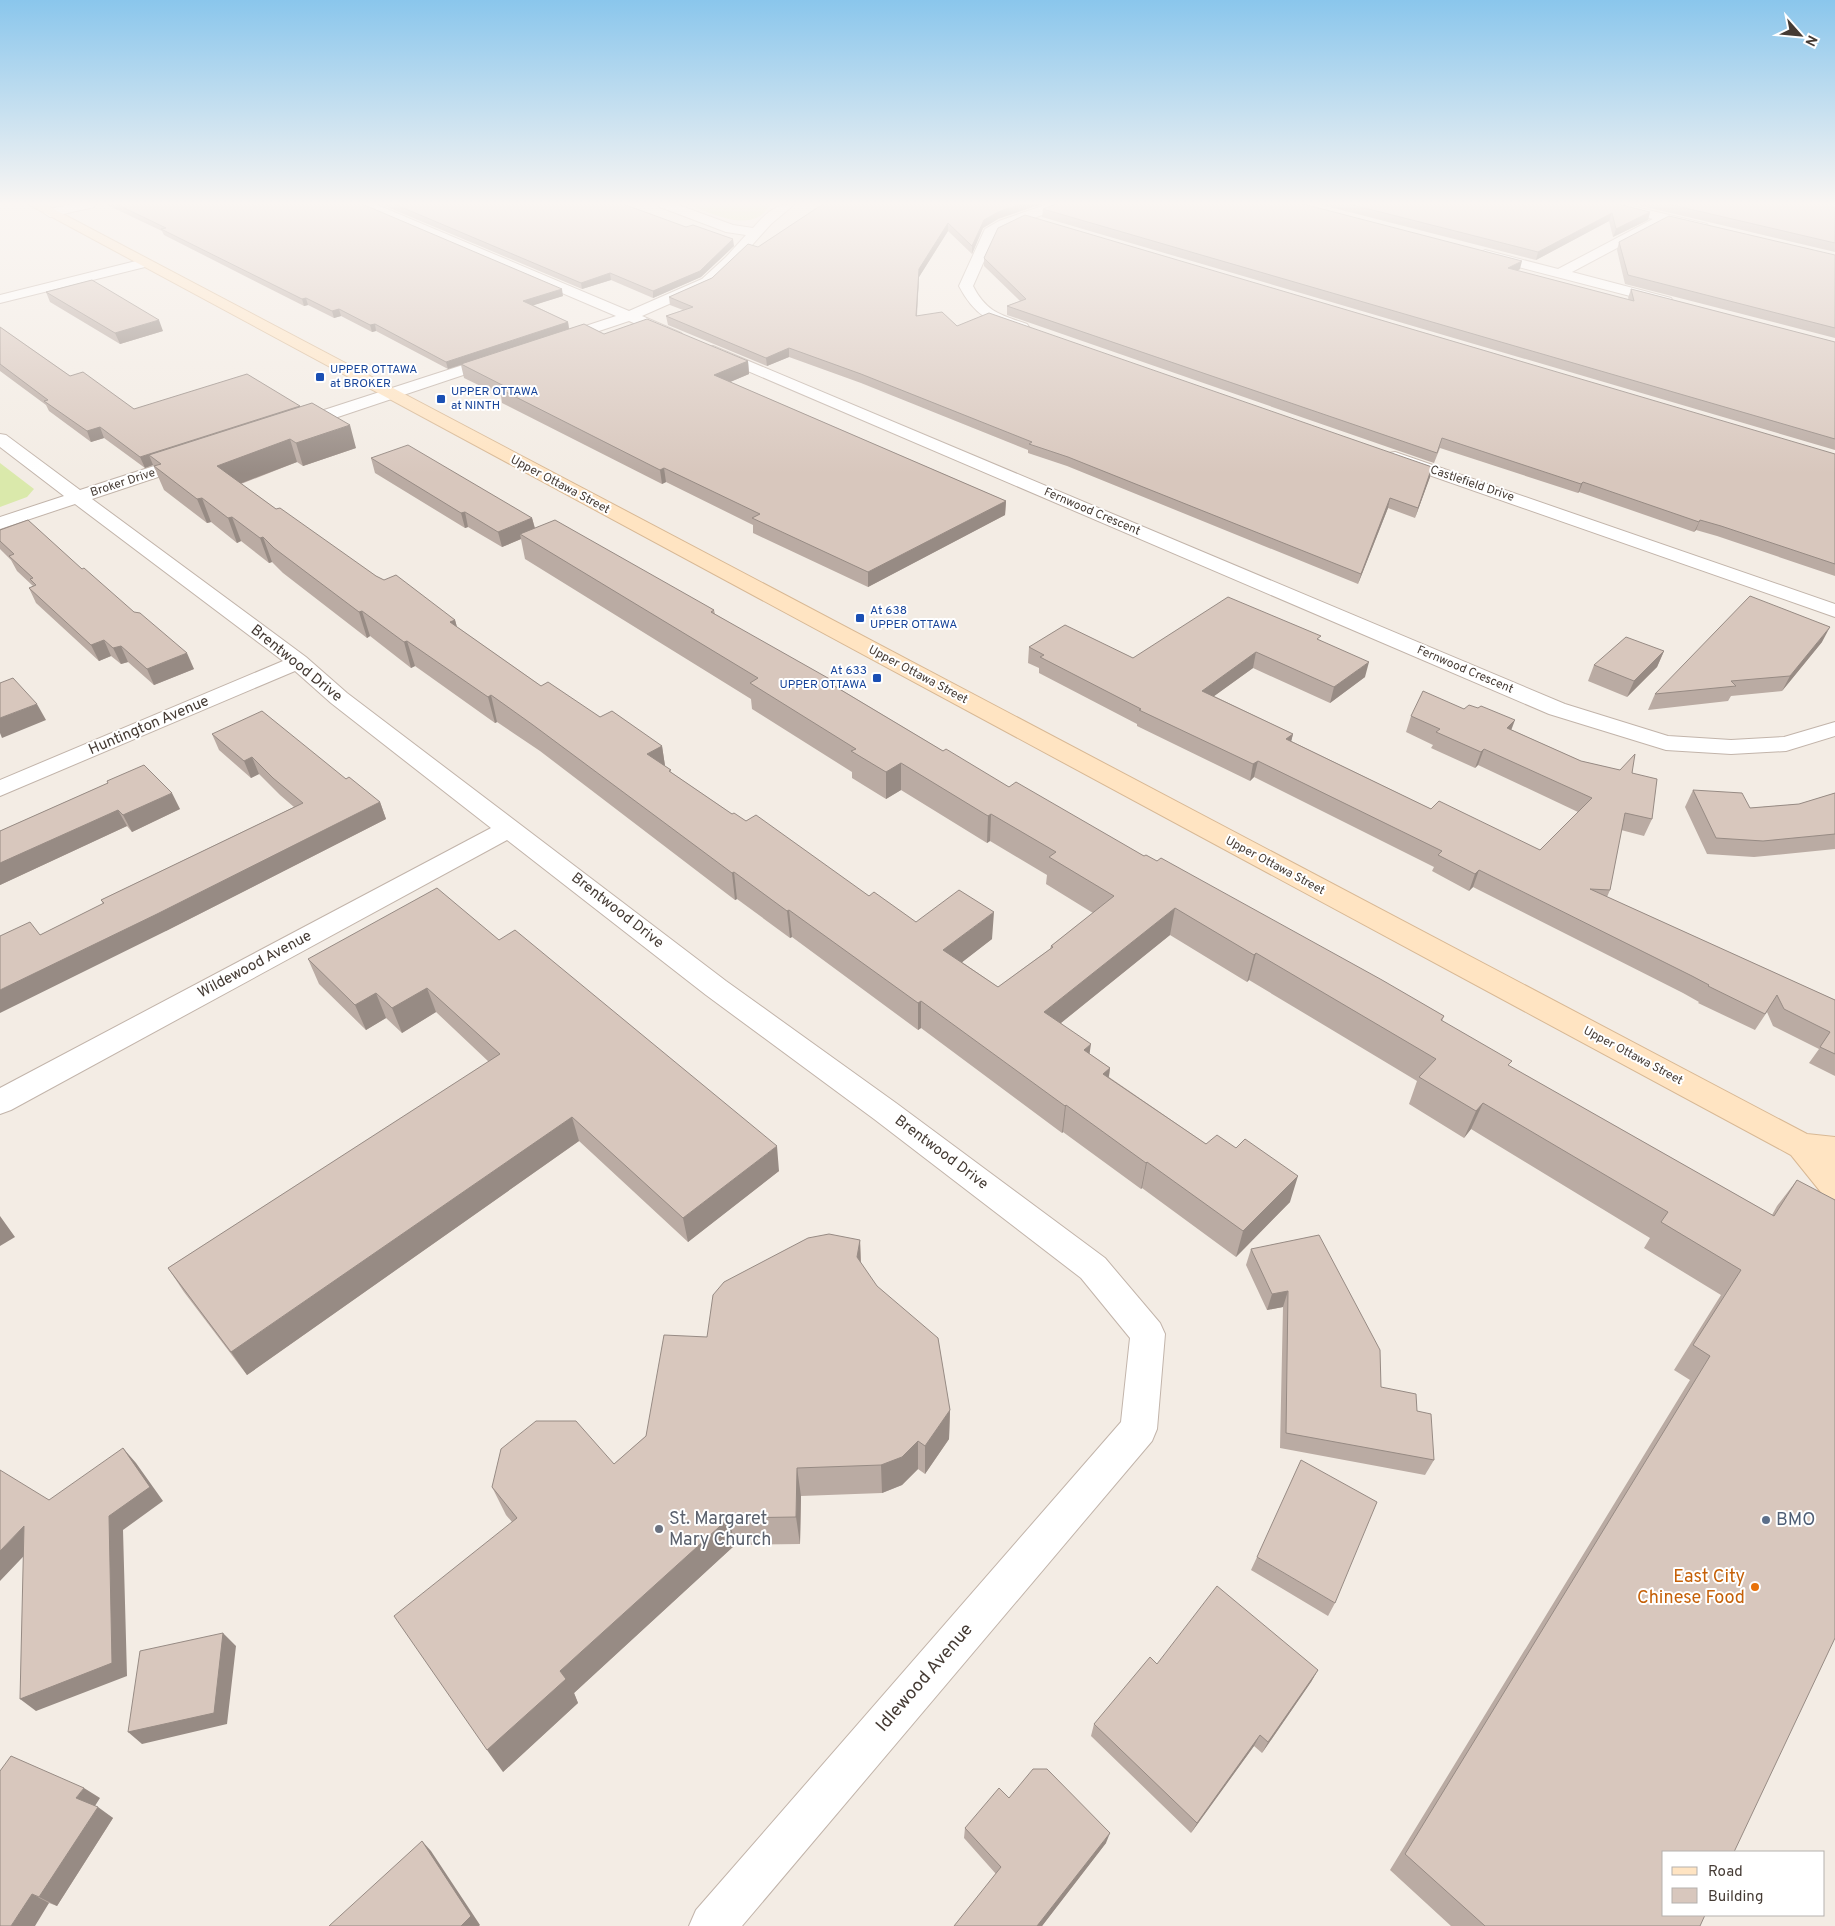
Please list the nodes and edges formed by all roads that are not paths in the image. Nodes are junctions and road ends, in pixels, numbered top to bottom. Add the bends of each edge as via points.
1 (20, 294) edge
2 (202, 294) edge
3 (577, 294) edge
4 (683, 294) edge
5 (970, 294) edge
6 (1638, 294) edge
7 (0, 299) edge
8 (1683, 306) edge
9 (630, 316) junction
10 (1033, 331) edge
11 (544, 344) edge
12 (516, 353) edge
13 (389, 394) junction
14 (285, 429) edge
15 (0, 439) edge
16 (1382, 453) edge
17 (210, 454) edge
18 (78, 498) junction
19 (0, 523) edge
20 (1835, 611) edge
21 (298, 662) junction
22 (1835, 729) edge
23 (0, 789) edge
24 (510, 828) junction
25 (0, 1102) edge
26 (1802, 1146) junction
27 (1835, 1150) edge
28 (1835, 1187) edge
29 (1139, 1429) joint
30 (712, 1926) edge

1 - 7 street
2 - 13 main road, Upper Ottawa Street
3 - 9 street, Fernwood Crescent
4 - 9 street
5 - 10 street via 986,314
6 - 8 street
9 - 11 street
9 - 22 street, Fernwood Crescent via 1590,720 1666,743 1731,748 1786,744
12 - 13 street
13 - 14 street
13 - 26 main road, Upper Ottawa Street
15 - 18 street, Brentwood Drive
16 - 20 street, Castlefield Drive
17 - 18 street, Broker Drive
18 - 19 street, Broker Drive
18 - 21 street, Brentwood Drive
21 - 23 street, Huntington Avenue
21 - 24 street, Brentwood Drive via 339,698
24 - 25 street, Wildewood Avenue
24 - 29 street, Brentwood Drive via 716,988 886,1111 1093,1268 1148,1334
26 - 27 main road, Upper Ottawa Street
26 - 28 main road, Upper Ottawa Street
29 - 30 street, Idlewood Avenue

